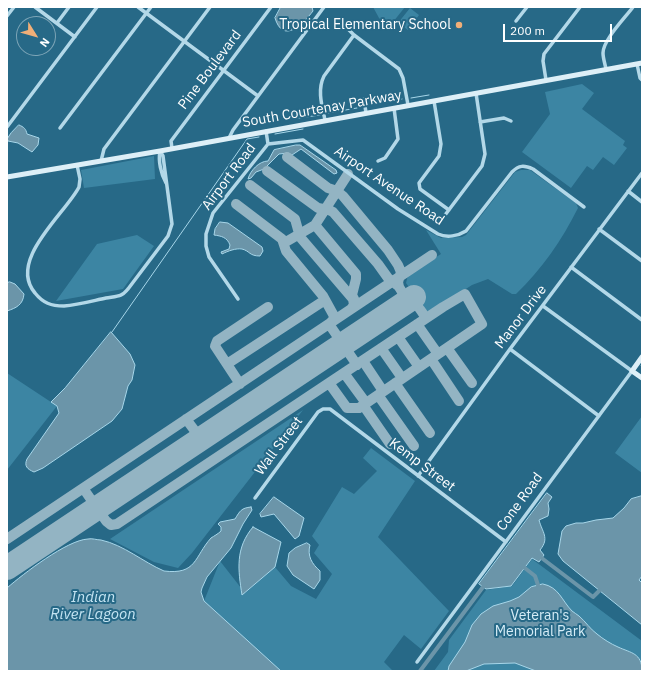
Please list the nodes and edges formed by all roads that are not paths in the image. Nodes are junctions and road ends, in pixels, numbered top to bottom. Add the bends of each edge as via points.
1 (14, 7) edge
2 (35, 7) edge
3 (69, 7) edge
4 (97, 7) edge
5 (138, 7) edge
6 (151, 7) edge
7 (210, 7) edge
8 (271, 7) edge
9 (527, 7) edge
10 (580, 7) edge
11 (633, 7) edge
12 (323, 8) edge
13 (146, 13) junction
14 (7, 16) edge
15 (516, 21) dead end
16 (341, 22) dead end
17 (57, 23) junction
18 (354, 35) junction
19 (75, 37) junction
20 (185, 41) junction
21 (639, 63) edge
22 (606, 69) junction
23 (224, 70) junction
24 (546, 80) junction
25 (642, 80) edge
26 (476, 94) junction
27 (258, 96) junction
28 (364, 99) dead end
29 (434, 101) junction
30 (408, 105) junction
31 (394, 108) junction
32 (366, 113) junction
33 (325, 120) junction
34 (511, 121) dead end
35 (480, 122) junction
36 (7, 127) edge
37 (60, 128) dead end
38 (266, 131) junction
39 (229, 138) junction
40 (268, 144) junction
41 (172, 148) junction
42 (160, 151) junction
43 (101, 161) junction
44 (378, 161) dead end
45 (77, 165) junction
46 (642, 173) edge
47 (7, 177) edge
48 (628, 191) junction
49 (642, 202) edge
50 (584, 207) dead end
51 (449, 210) junction
52 (439, 223) dead end
53 (600, 229) junction
54 (642, 260) edge
55 (571, 267) junction
56 (238, 299) dead end
57 (543, 306) junction
58 (642, 320) edge
59 (510, 349) junction
60 (642, 357) edge
61 (632, 371) junction
62 (642, 378) edge
63 (323, 409) joint
64 (599, 416) junction
65 (418, 476) junction
66 (255, 498) dead end
67 (506, 542) junction
68 (417, 662) dead end

1 - 14 street
2 - 17 street
3 - 17 street
4 - 19 street
5 - 13 street
6 - 13 street
7 - 20 street
8 - 23 street, Pine Boulevard
9 - 15 street
10 - 24 street via 544,54
11 - 22 street via 608,39 603,53
12 - 27 street
13 - 20 street
13 - 37 street
16 - 18 street
17 - 19 street
18 - 30 street via 399,69
18 - 33 street via 321,81
19 - 36 street
20 - 23 street
20 - 43 street via 104,149
21 - 22 main road, South Courtenay Parkway
21 - 25 street
22 - 24 main road, South Courtenay Parkway
23 - 27 street
23 - 41 street, Pine Boulevard via 171,141
24 - 26 main road, South Courtenay Parkway
26 - 29 main road, South Courtenay Parkway
26 - 35 street
27 - 39 street
28 - 32 street
29 - 30 main road, South Courtenay Parkway
29 - 51 street via 441,144 439,156 419,183 420,189
30 - 31 main road, South Courtenay Parkway
31 - 32 main road, South Courtenay Parkway
31 - 44 street via 398,139 385,158
32 - 33 main road, South Courtenay Parkway
33 - 38 main road, South Courtenay Parkway
34 - 35 street via 504,118
35 - 51 street via 485,154 482,166
38 - 39 main road, South Courtenay Parkway
38 - 40 street, Airport Road
39 - 41 main road, South Courtenay Parkway
40 - 50 street, Airport Avenue Road via 303,140 398,210 444,236 460,235 466,231 518,166 533,169
40 - 56 street, Airport Road via 213,212 206,234 209,257
41 - 42 main road, South Courtenay Parkway
42 - 43 main road, South Courtenay Parkway
42 - 45 street via 159,158 172,224 168,236 121,295 70,306 53,306 32,290 28,278 29,264 45,232 79,187
43 - 45 main road, South Courtenay Parkway
45 - 47 main road, South Courtenay Parkway
46 - 48 street, Manor Drive
48 - 49 street
48 - 53 street, Manor Drive
51 - 52 street
53 - 54 street
53 - 55 street, Manor Drive
55 - 57 street, Manor Drive
55 - 58 street
57 - 59 street, Manor Drive
57 - 61 street
59 - 64 street
59 - 65 street, Manor Drive
60 - 61 main road, Cone Road
61 - 62 main road
61 - 64 street, Cone Road
63 - 65 street, Kemp Street via 330,409
63 - 66 street, Wall Street via 318,412
64 - 67 street, Cone Road
65 - 67 street, Kemp Street
67 - 68 street, Cone Road

